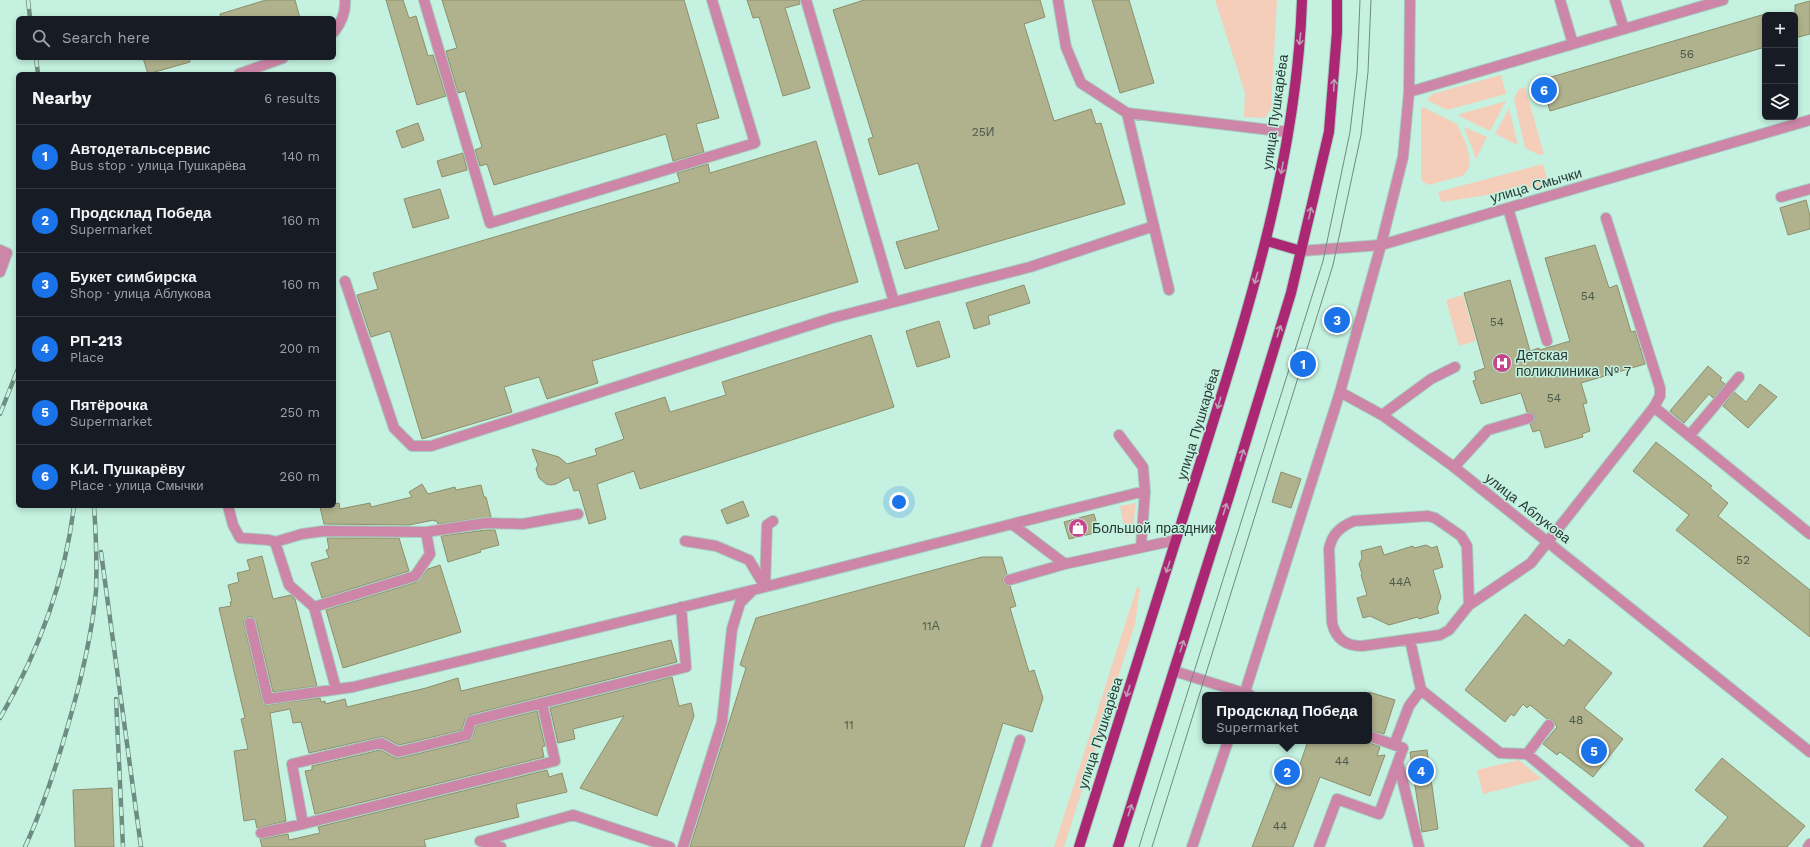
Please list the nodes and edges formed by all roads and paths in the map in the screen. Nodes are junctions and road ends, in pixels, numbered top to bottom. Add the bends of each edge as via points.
1 (345, 0) edge
2 (424, 0) edge
3 (712, 0) edge
4 (806, 0) edge
5 (1058, 0) edge
6 (1302, 0) edge
7 (1337, 0) edge
8 (1410, 0) edge
9 (1560, 0) edge
10 (1615, 0) edge
11 (1723, 0) edge
12 (1624, 29) junction
13 (336, 30) edge
14 (1573, 44) junction
15 (278, 60) edge
16 (244, 72) edge
17 (1409, 92) junction
18 (1127, 113) junction
19 (1810, 120) edge
20 (1288, 132) junction
21 (1810, 189) edge
22 (1781, 197) dead end
23 (1508, 208) junction
24 (1606, 218) dead end
25 (1154, 226) junction
26 (1267, 241) junction
27 (1381, 246) junction
28 (0, 250) edge
29 (1301, 251) junction
30 (0, 272) edge
31 (345, 281) dead end
32 (1169, 290) dead end
33 (894, 302) junction
34 (1547, 341) dead end
35 (1455, 367) dead end
36 (1739, 377) dead end
37 (1340, 392) junction
38 (1654, 407) junction
39 (1382, 415) junction
40 (1529, 418) dead end
41 (1119, 435) dead end
42 (1689, 436) junction
43 (1454, 467) junction
44 (1145, 491) junction
45 (229, 508) edge
46 (578, 514) dead end
47 (773, 521) dead end
48 (1012, 524) junction
49 (426, 532) junction
50 (1810, 534) edge
51 (1176, 540) junction
52 (685, 541) dead end
53 (1548, 541) junction
54 (275, 542) junction
55 (1141, 547) junction
56 (1065, 564) junction
57 (1008, 580) dead end
58 (765, 587) junction
59 (753, 590) junction
60 (1469, 605) junction
61 (314, 607) junction
62 (681, 607) junction
63 (250, 623) dead end
64 (1410, 640) junction
65 (1174, 671) junction
66 (336, 690) junction
67 (1421, 690) junction
68 (1240, 692) edge
69 (1247, 692) edge
70 (542, 704) junction
71 (1549, 725) dead end
72 (1372, 737) edge
73 (1020, 740) dead end
74 (1227, 744) edge
75 (1394, 745) junction
76 (1810, 752) edge
77 (1526, 754) junction
78 (1398, 762) junction
79 (303, 824) junction
80 (261, 833) dead end
81 (479, 844) edge
82 (1810, 844) edge
83 (501, 847) edge
84 (670, 847) edge
85 (683, 847) edge
86 (986, 847) edge
87 (1079, 847) edge
88 (1118, 847) edge
89 (1192, 847) edge
90 (1319, 847) edge
91 (1419, 847) edge
92 (1640, 847) edge
93 (1808, 847) edge

1 - 13 street via 346,8
2 - 3 street via 490,223 755,143
4 - 33 street
5 - 18 street via 1066,47 1081,84
6 -> 20 main road, улица Пушкарёва via 1301,35
29 -> 7 main road via 1330,132
8 - 17 street
9 - 14 street
10 - 12 street
11 - 12 street
12 - 14 street
14 - 17 street
15 - 16 street
17 - 27 street via 1403,157
18 - 20 street
18 - 25 street
19 - 23 street, улица Смычки
20 -> 26 main road, улица Пушкарёва
21 - 22 street
23 - 27 street, улица Смычки
23 - 34 street
24 - 38 street via 1660,388 1660,396
25 - 32 street
25 - 33 street via 1030,267
26 - 29 main road, улица Смычки
26 -> 51 main road, улица Пушкарёва
27 - 29 street, улица Смычки
27 - 37 street
28 - 30 street via 7,253
65 -> 29 main road via 1291,293
31 - 33 street via 394,428 412,446 430,446 832,318
35 - 39 street via 1431,379
36 - 42 street
37 - 39 street, улица Аблукова
37 - 69 street
38 - 42 street
38 - 53 street
39 - 43 street, улица Аблукова
40 - 43 street via 1488,430
41 - 44 street via 1143,467
42 - 50 street
43 - 53 street, улица Аблукова
44 - 48 street
44 - 55 street
45 - 54 street via 240,538
46 - 49 street via 523,524 486,523
47 - 58 street via 767,525
48 - 56 street
48 - 58 street
49 - 54 street via 324,530
49 - 61 street via 430,554 415,576
51 - 55 street
51 -> 87 main road, улица Пушкарёва
52 - 58 street via 716,546 749,560
53 - 60 street via 1531,562
53 - 76 street, улица Аблукова
54 - 61 street via 289,585
55 - 56 street
56 - 57 street
58 - 59 street
59 - 62 street
59 - 85 street via 740,603 732,629 722,722
60 - 64 street via 1443,634
60 - 64 street via 1467,546 1460,536 1435,518 1421,516 1361,520 1343,526 1331,540 1329,549 1334,631 1342,641 1355,646
61 - 66 street
62 - 66 street
62 - 70 street via 686,667
63 - 66 street via 268,699
64 - 67 street
65 - 68 street
88 -> 65 main road
67 - 75 street via 1409,706
67 - 77 street via 1500,753
70 - 79 street via 555,761
70 - 79 street via 471,721 467,734 398,752 381,743 292,764
71 - 77 street
72 - 75 street
73 - 86 street
74 - 89 street
75 - 78 street via 1403,748
77 - 92 street
78 - 90 street via 1379,814 1338,799
78 - 91 street
79 - 80 street
81 - 83 street
81 - 84 street via 573,815
82 - 93 street

